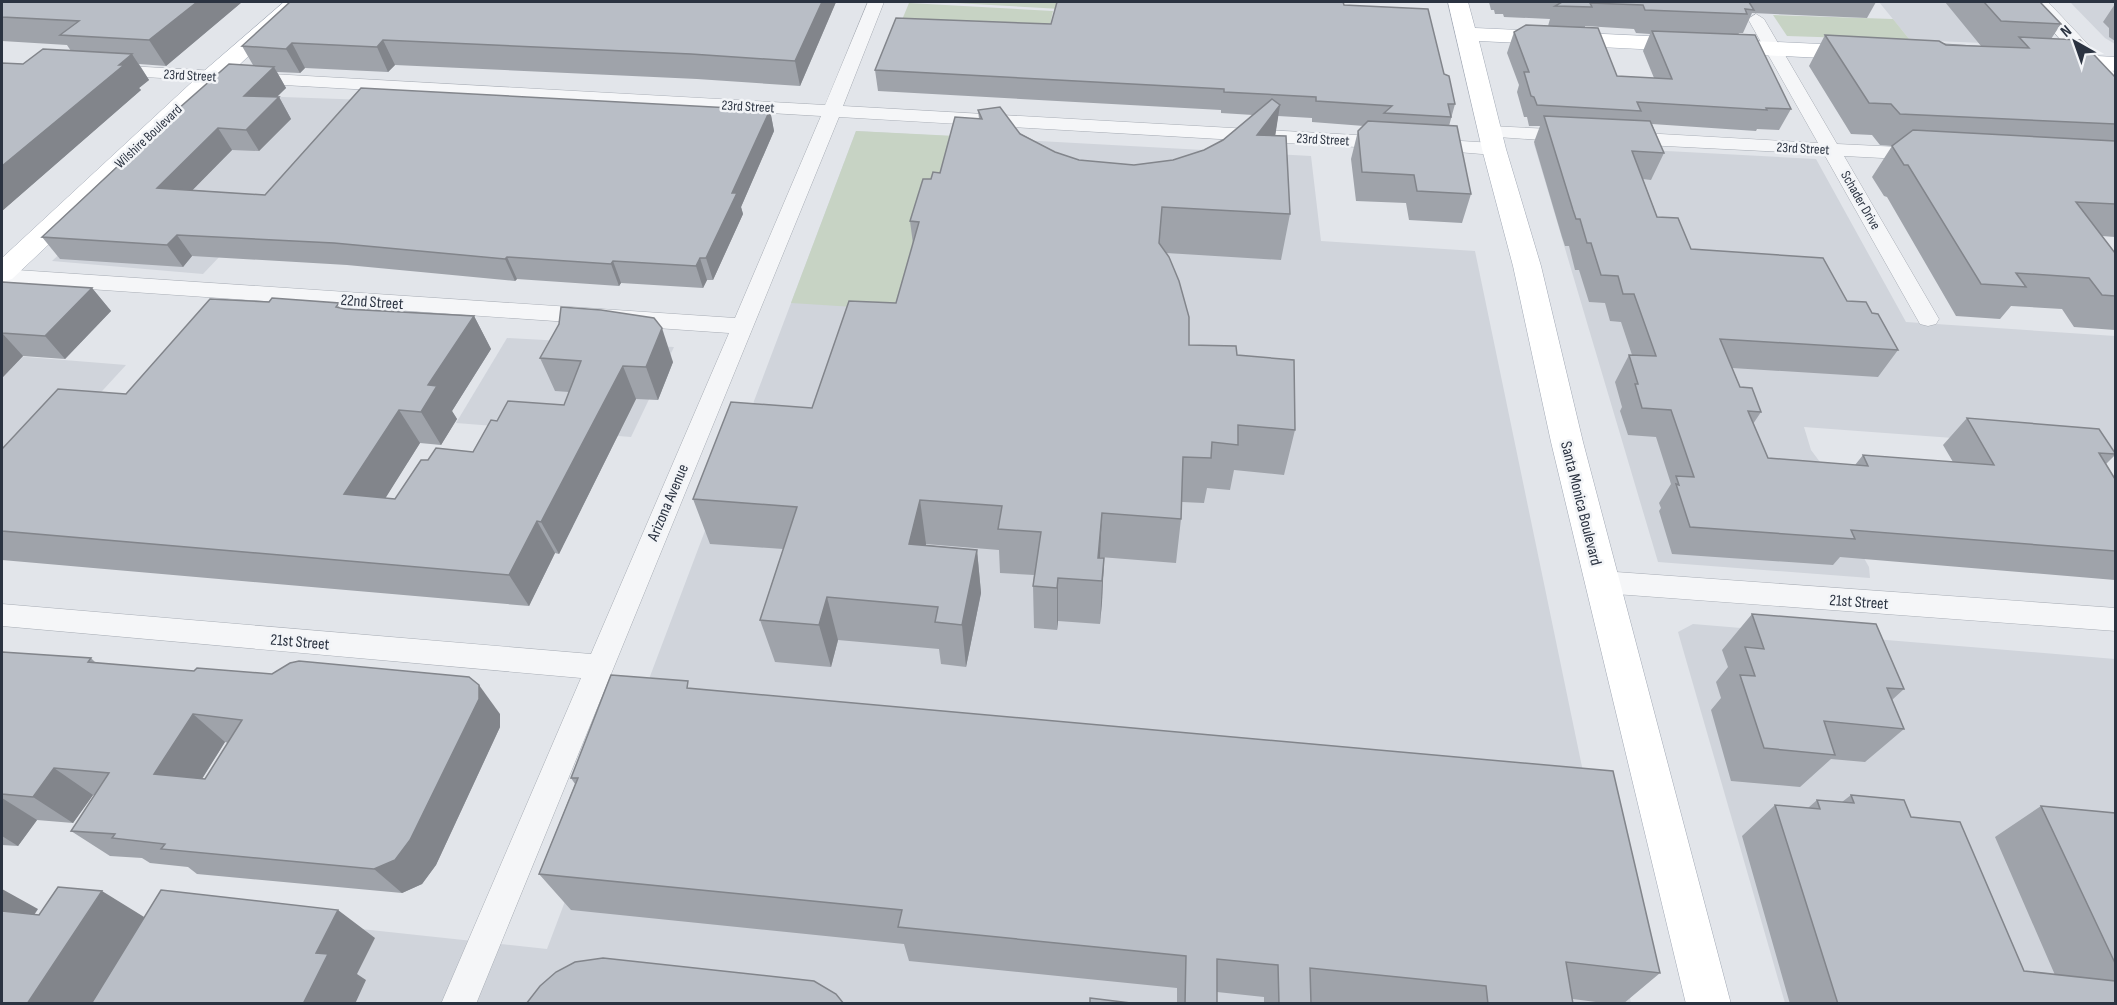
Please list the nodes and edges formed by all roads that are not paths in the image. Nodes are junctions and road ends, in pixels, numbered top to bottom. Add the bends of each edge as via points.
1 (275, 2) edge
2 (296, 2) edge
3 (876, 2) edge
4 (1458, 2) edge
5 (2037, 2) edge
6 (1756, 19) edge
7 (1466, 34) junction
8 (1773, 50) junction
9 (1887, 54) edge
10 (2036, 60) edge
11 (2092, 63) junction
12 (2115, 64) edge
13 (95, 70) edge
14 (202, 75) junction
15 (2115, 88) edge
16 (832, 111) junction
17 (1583, 136) edge
18 (1606, 137) edge
19 (1492, 140) junction
20 (1832, 149) junction
21 (1943, 156) edge
22 (2, 244) edge
23 (2, 275) edge
24 (1928, 319) dead end
25 (742, 326) junction
26 (1602, 582) junction
27 (2, 615) edge
28 (2115, 620) edge
29 (598, 667) junction
30 (458, 1004) edge
31 (1709, 1004) edge

1 - 14 main road, Wilshire Boulevard
2 - 14 main road, Wilshire Boulevard
3 - 16 street, Arizona Avenue
4 - 7 main road, Santa Monica Boulevard
5 - 11 street
6 - 8 street, Schader Drive
7 - 8 main road
7 - 19 main road, Santa Monica Boulevard
8 - 9 main road
8 - 20 street, Schader Drive
10 - 11 main road
11 - 12 main road
11 - 15 street
13 - 14 street, 23rd Street
14 - 16 street, 23rd Street
14 - 22 main road, Wilshire Boulevard
14 - 23 main road, Wilshire Boulevard
16 - 19 street, 23rd Street
16 - 25 street, Arizona Avenue
17 - 19 street, 23rd Street
18 - 20 street, 23rd Street
19 - 26 main road, Santa Monica Boulevard via 1527,266
20 - 21 street, 23rd Street
20 - 24 street, Schader Drive
23 - 25 street, 22nd Street
25 - 29 street, Arizona Avenue
26 - 28 street, 21st Street
26 - 31 main road, Santa Monica Boulevard
27 - 29 street, 21st Street
29 - 30 street, Arizona Avenue

